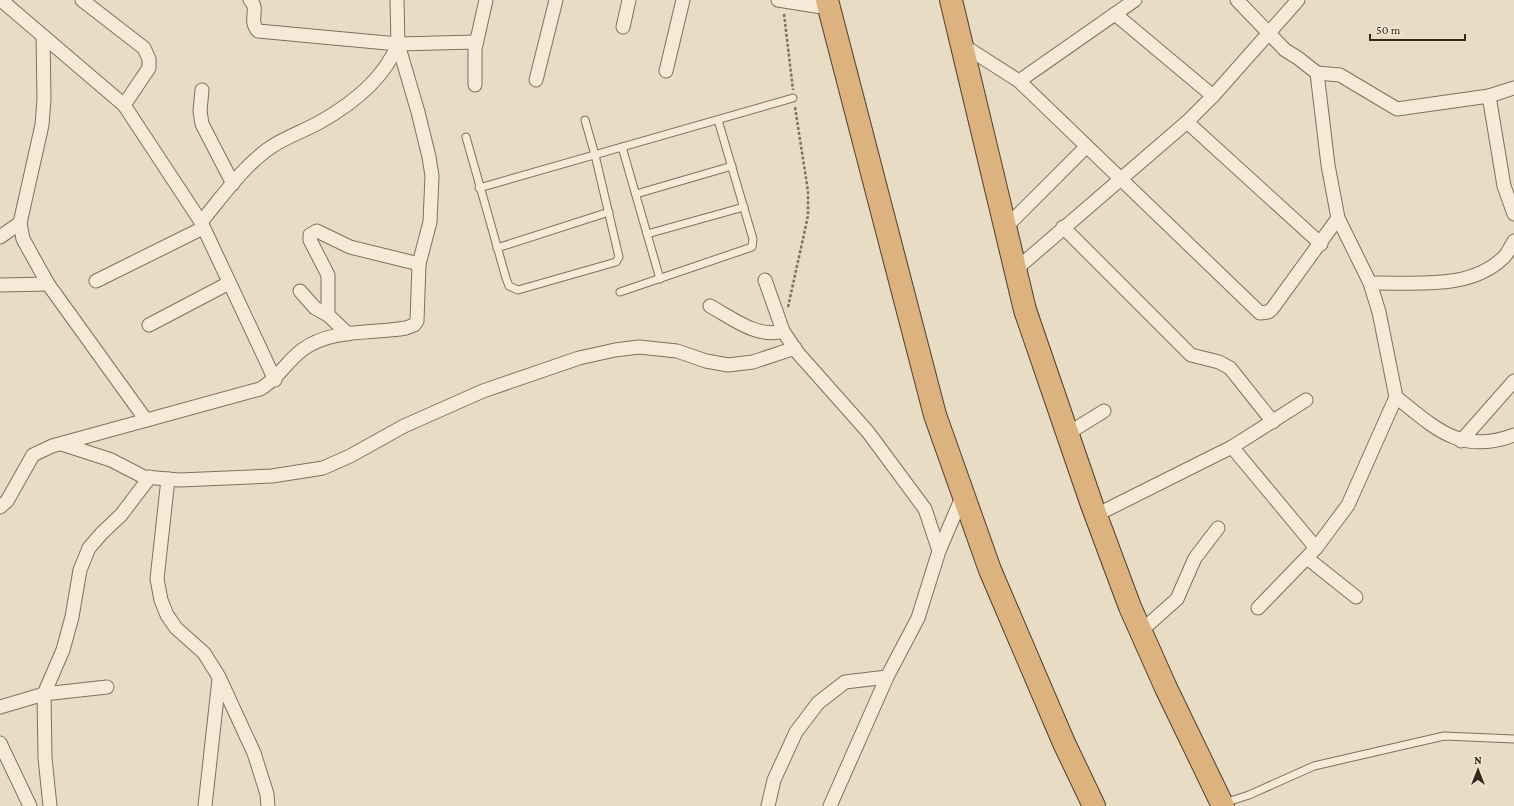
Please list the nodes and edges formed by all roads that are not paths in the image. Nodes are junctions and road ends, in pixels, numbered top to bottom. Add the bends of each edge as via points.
1 (1, 0) edge
2 (82, 0) edge
3 (250, 0) edge
4 (397, 0) edge
5 (486, 0) edge
6 (556, 0) edge
7 (629, 0) edge
8 (683, 0) edge
9 (951, 0) edge
10 (1135, 0) edge
11 (1237, 0) edge
12 (1298, 0) edge
13 (780, 1) edge
14 (827, 4) edge
15 (1115, 14) junction
16 (623, 27) dead end
17 (1267, 33) junction
18 (43, 36) junction
19 (476, 42) junction
20 (398, 44) junction
21 (961, 44) junction
22 (666, 71) dead end
23 (1317, 73) junction
24 (536, 80) dead end
25 (1020, 81) junction
26 (475, 85) dead end
27 (1514, 88) edge
28 (202, 90) dead end
29 (1213, 96) junction
30 (1489, 96) junction
31 (793, 98) road end
32 (124, 105) junction
33 (585, 120) dead end
34 (718, 120) junction
35 (1187, 122) junction
36 (466, 137) dead end
37 (622, 147) junction
38 (1086, 147) junction
39 (595, 155) junction
40 (732, 166) junction
41 (1120, 180) junction
42 (233, 184) junction
43 (479, 188) junction
44 (636, 194) junction
45 (744, 207) junction
46 (609, 212) junction
47 (1514, 214) edge
48 (1338, 218) junction
49 (20, 223) junction
50 (202, 225) junction
51 (1063, 227) junction
52 (1005, 228) junction
53 (647, 234) junction
54 (0, 237) edge
55 (1514, 241) edge
56 (1320, 244) junction
57 (497, 248) junction
58 (419, 264) junction
59 (1014, 271) junction
60 (660, 279) junction
61 (765, 280) dead end
62 (96, 281) dead end
63 (229, 283) junction
64 (1370, 283) junction
65 (0, 284) edge
66 (48, 284) junction
67 (300, 291) dead end
68 (620, 292) dead end
69 (710, 306) dead end
70 (328, 315) junction
71 (149, 325) dead end
72 (784, 331) junction
73 (348, 334) junction
74 (795, 348) junction
75 (275, 380) junction
76 (1514, 381) edge
77 (1396, 398) junction
78 (1306, 400) dead end
79 (1104, 411) dead end
80 (146, 420) junction
81 (1274, 422) junction
82 (1067, 434) junction
83 (1514, 435) edge
84 (1461, 441) junction
85 (60, 444) junction
86 (1232, 447) junction
87 (150, 477) junction
88 (168, 479) junction
89 (963, 495) junction
90 (0, 507) edge
91 (1096, 516) junction
92 (1218, 528) dead end
93 (1316, 548) junction
94 (939, 551) junction
95 (1307, 558) junction
96 (1356, 597) dead end
97 (1258, 608) dead end
98 (1141, 631) junction
99 (219, 677) junction
100 (887, 677) junction
101 (107, 687) dead end
102 (44, 694) junction
103 (0, 707) edge
104 (1514, 738) edge
105 (0, 743) edge
106 (1223, 805) edge
107 (30, 806) edge
108 (50, 806) edge
109 (204, 806) edge
110 (268, 806) edge
111 (768, 806) edge
112 (830, 806) edge
113 (1094, 806) edge

1 - 18 street
2 - 32 street via 144,48 149,59 150,68
3 - 20 street via 255,9 252,22 258,31
4 - 20 street
5 - 19 street
6 - 24 street
7 - 16 street
8 - 22 street
9 - 21 highway
10 - 15 street
11 - 17 street
12 - 17 street
13 - 14 street
14 - 89 highway via 935,415
15 - 25 street
15 - 29 street
17 - 23 street via 1285,50
17 - 29 street
18 - 32 street
18 - 49 street via 42,125
19 - 20 street
19 - 26 street
20 - 42 street via 392,59 374,81 353,100 321,121 271,147
20 - 58 street via 418,112 432,176 430,222
21 - 25 street
21 - 52 highway
23 - 30 street via 1340,75 1397,109
23 - 48 street via 1328,165
25 - 38 street
27 - 30 street
28 - 42 street via 202,124
29 - 35 street
30 - 47 street via 1504,186
31 - 34 lane
32 - 50 street
33 - 39 lane
34 - 37 lane
34 - 40 lane
35 - 41 street
35 - 56 street
36 - 43 lane
37 - 39 lane
37 - 44 lane
38 - 41 street
38 - 52 street
39 - 43 lane
39 - 46 lane
40 - 44 lane
40 - 45 lane
41 - 51 street
41 - 56 street via 1260,313 1272,309
42 - 50 street
43 - 57 lane
44 - 53 lane
45 - 53 lane
45 - 60 lane via 754,244 750,249
46 - 57 lane
46 - 57 lane via 619,253 616,262 518,290 509,286
48 - 56 street
48 - 64 street
49 - 54 street
49 - 66 street via 23,239
50 - 62 street
50 - 63 street
51 - 59 street
51 - 81 street via 1191,355 1219,362 1230,368
52 - 59 highway
53 - 60 lane
55 - 64 street via 1505,256 1489,267 1456,282
58 - 70 street via 350,246 317,231 313,232 310,240 328,275
58 - 73 street via 417,321 414,325 399,330
59 - 82 highway via 1024,310
60 - 68 lane
61 - 72 street
63 - 71 street
63 - 75 street
64 - 77 street via 1379,312
65 - 66 street
66 - 80 street
67 - 70 street via 315,308
69 - 72 street via 753,330 767,333
70 - 73 street
72 - 74 street
73 - 75 street via 323,339 302,350
74 - 88 street via 753,362 728,364 677,351 639,347 615,350 579,358 483,390 404,426 323,468 272,476
74 - 94 street via 868,432 925,509
75 - 80 street via 260,390
76 - 84 street
77 - 84 street via 1429,424
77 - 93 street via 1348,505
78 - 81 street
79 - 82 street
80 - 85 street
81 - 86 street
82 - 91 highway
83 - 84 street via 1495,442
85 - 87 street via 111,460 144,477
85 - 90 street via 33,455 7,500
86 - 91 street
86 - 93 street
87 - 88 street
87 - 102 street via 121,515 89,548 80,570 63,650
88 - 99 street via 157,579 161,600 176,628 204,653
89 - 94 street
89 - 113 highway via 993,578
91 - 98 highway
92 - 98 street via 1195,558 1176,599
93 - 95 street
94 - 100 street via 918,618
95 - 96 street
95 - 97 street
98 - 106 highway
99 - 109 street
99 - 110 street via 254,753 267,794
100 - 111 street via 845,682 818,703 796,732 774,780
100 - 112 street
101 - 102 street
102 - 103 street
102 - 108 street via 45,758
104 - 106 lane via 1444,736 1314,766
105 - 107 street

